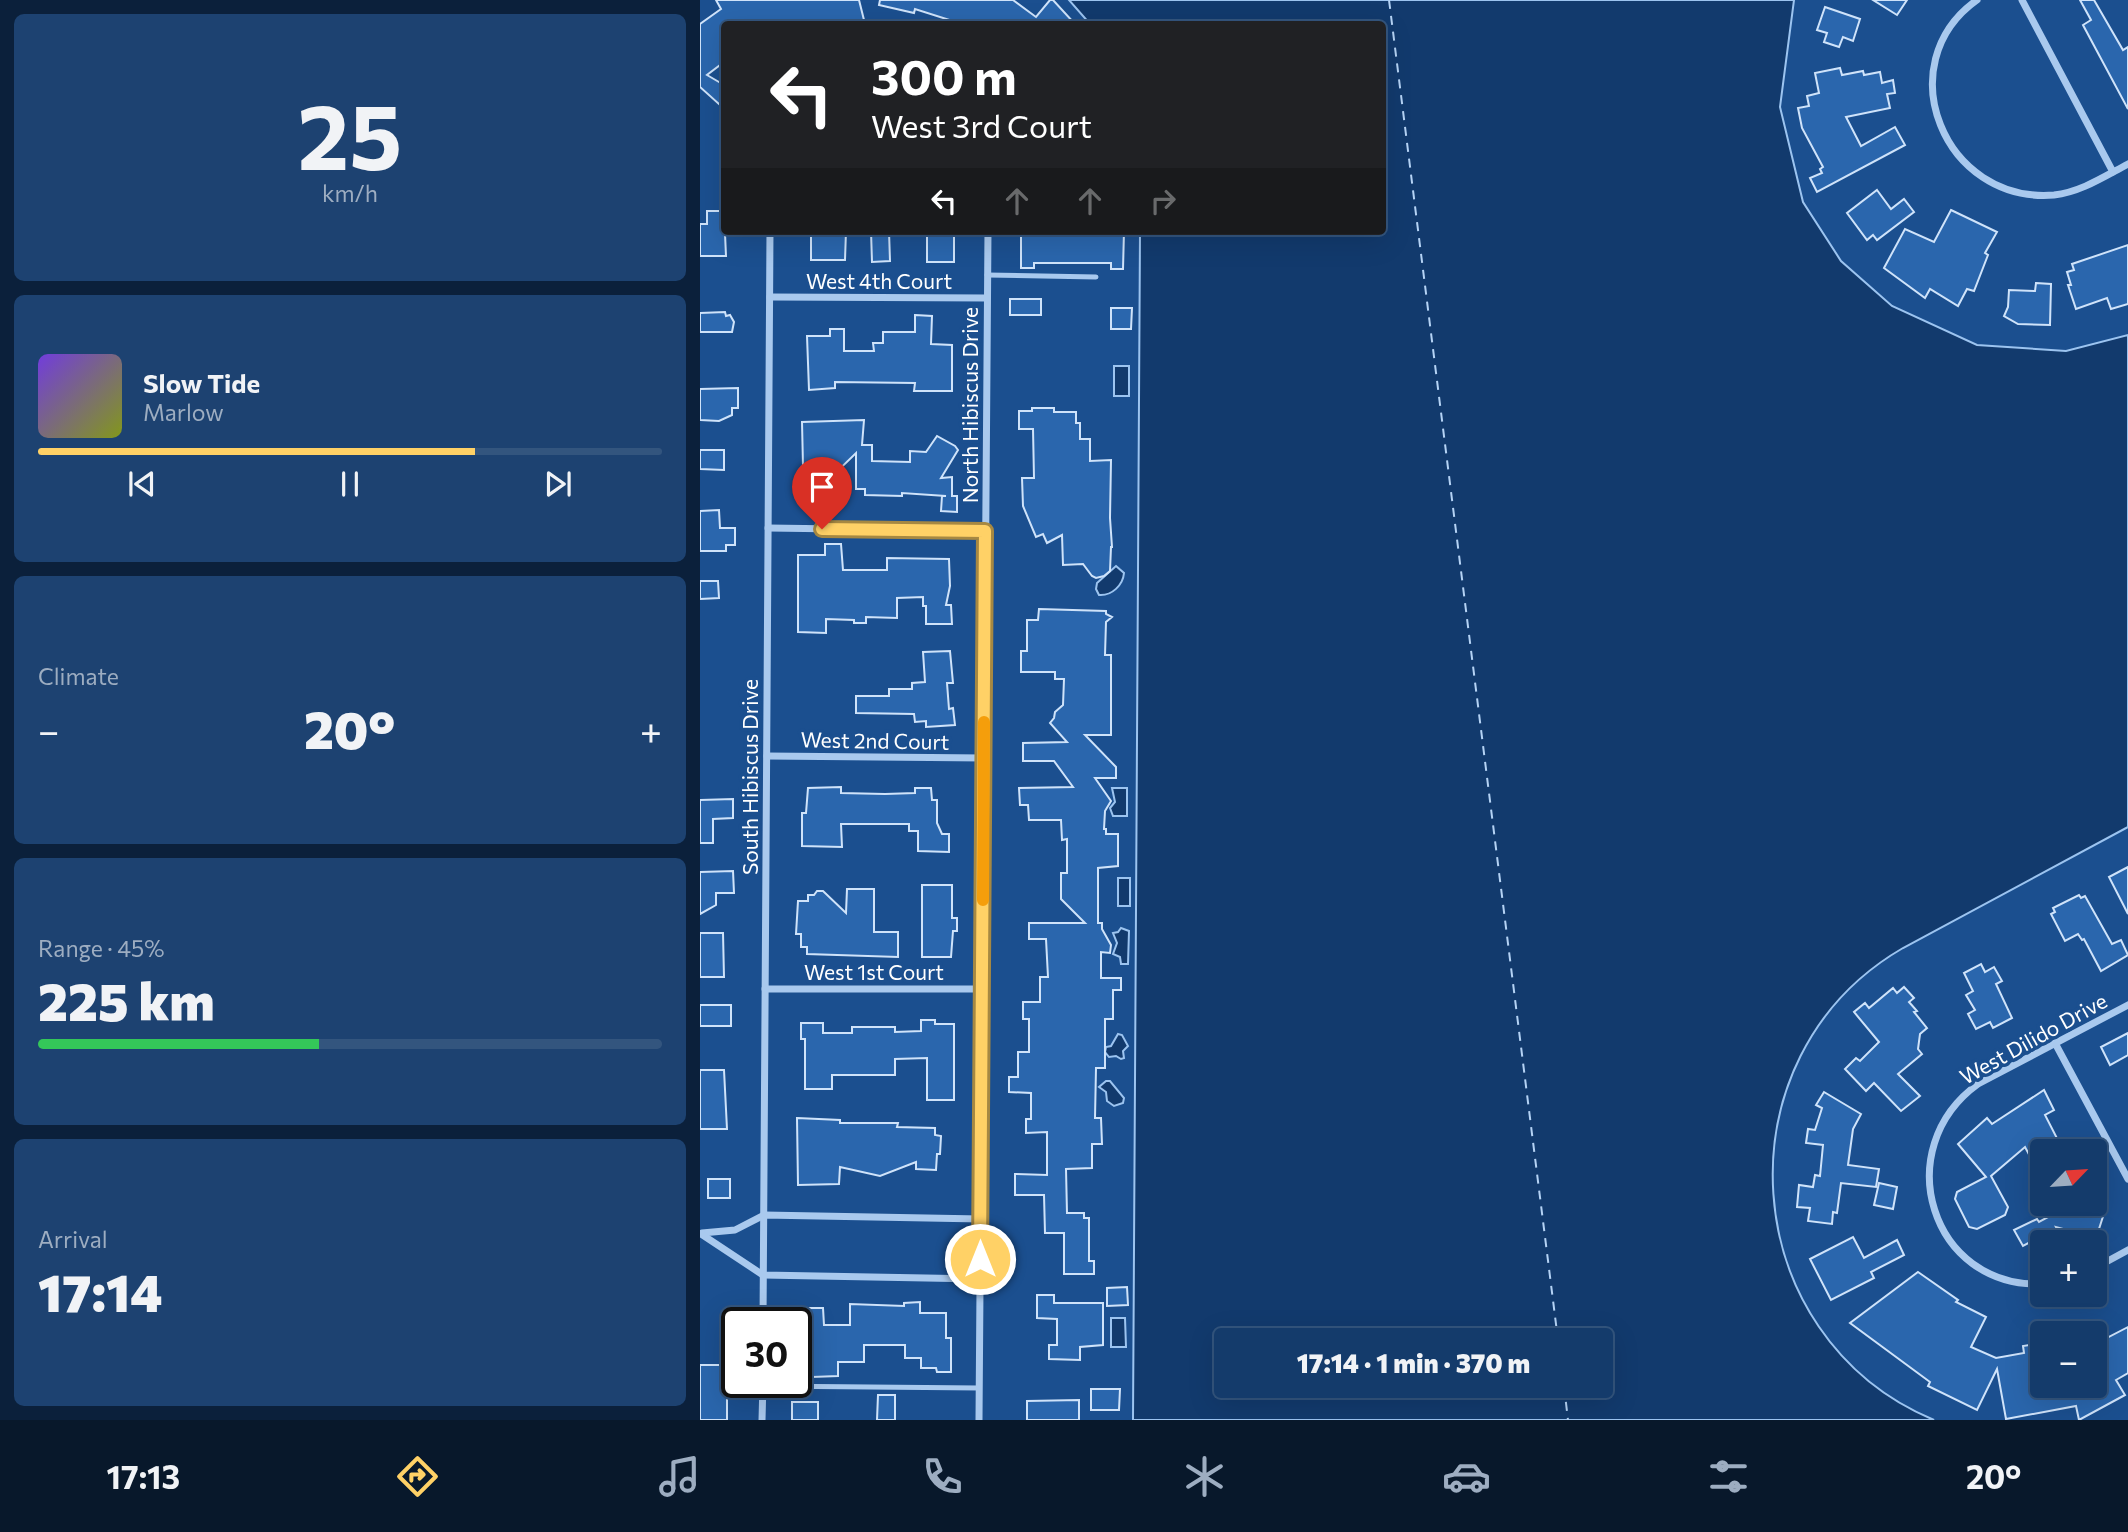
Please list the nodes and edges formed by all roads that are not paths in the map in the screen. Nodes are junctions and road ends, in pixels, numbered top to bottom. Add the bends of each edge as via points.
1 (1978, 0) edge
2 (2022, 0) edge
3 (2128, 164) edge
4 (2113, 172) junction
5 (770, 235) edge
6 (988, 235) edge
7 (987, 275) junction
8 (1096, 277) dead end
9 (770, 296) junction
10 (987, 298) junction
11 (768, 528) junction
12 (985, 531) junction
13 (767, 756) junction
14 (984, 758) junction
15 (765, 989) junction
16 (982, 989) junction
17 (2128, 1005) edge
18 (2055, 1043) junction
19 (2128, 1180) edge
20 (764, 1215) junction
21 (981, 1219) junction
22 (700, 1233) edge
23 (2128, 1251) edge
24 (2107, 1262) edge
25 (763, 1275) junction
26 (980, 1279) junction
27 (2030, 1283) edge
28 (763, 1307) edge
29 (812, 1385) edge
30 (979, 1388) junction
31 (762, 1398) edge
32 (762, 1420) edge
33 (979, 1420) edge

1 - 4 street via 1950,29 1936,64 1936,108 1950,146 1979,175 2016,192 2064,194
2 - 4 street
3 - 4 street
5 - 9 street, South Hibiscus Drive
6 - 7 street, North Hibiscus Drive
7 - 8 lane
7 - 10 street, North Hibiscus Drive
9 - 10 street, West 4th Court
9 - 11 street, South Hibiscus Drive
10 - 12 street, North Hibiscus Drive
11 - 12 street
11 - 13 street, South Hibiscus Drive
12 - 14 street, North Hibiscus Drive
13 - 14 street, West 2nd Court
13 - 15 street, South Hibiscus Drive
14 - 16 street, North Hibiscus Drive
15 - 16 street, West 1st Court
15 - 20 street, South Hibiscus Drive
16 - 21 street, North Hibiscus Drive
17 - 18 street, West Dilido Drive
18 - 19 street
18 - 27 street, West Dilido Drive via 1967,1092 1934,1139 1929,1168 1930,1194 1955,1245 1974,1265 2011,1281
20 - 21 street
20 - 22 street via 736,1230
20 - 25 street, South Hibiscus Drive
21 - 26 street, North Hibiscus Drive
22 - 25 street
23 - 24 street
25 - 26 street
25 - 28 street, South Hibiscus Drive
26 - 30 street, North Hibiscus Drive
29 - 30 lane
30 - 33 street, North Hibiscus Drive
31 - 32 street

